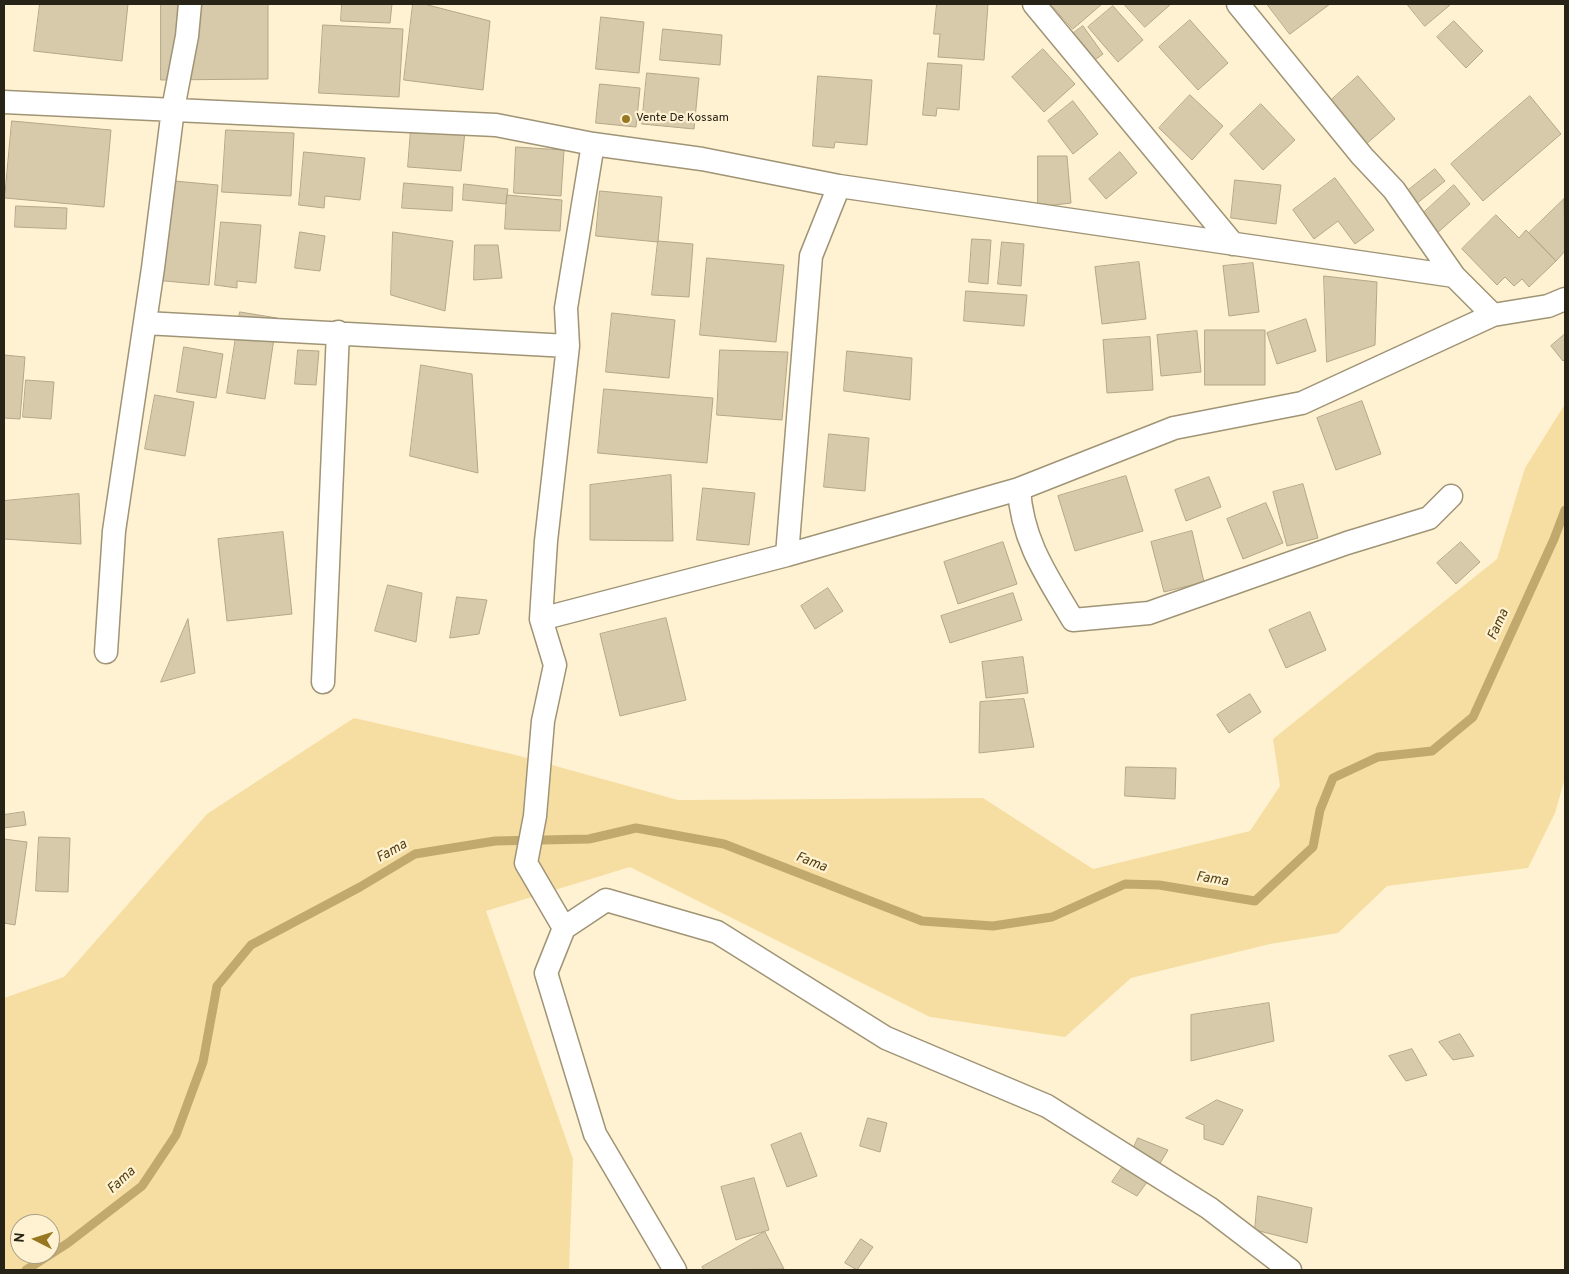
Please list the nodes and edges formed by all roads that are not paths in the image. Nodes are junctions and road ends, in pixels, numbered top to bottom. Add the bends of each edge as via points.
1 (190, 4) edge
2 (1034, 4) edge
3 (1238, 4) edge
4 (4, 102) edge
5 (173, 109) junction
6 (593, 144) junction
7 (839, 186) junction
8 (1233, 244) junction
9 (1454, 276) junction
10 (1565, 299) edge
11 (1493, 315) junction
12 (145, 323) junction
13 (338, 332) junction
14 (568, 346) junction
15 (1019, 489) junction
16 (1451, 496) dead end
17 (787, 556) junction
18 (541, 619) junction
19 (106, 652) dead end
20 (323, 682) dead end
21 (564, 928) junction
22 (675, 1270) edge
23 (1290, 1270) edge

1 - 5 street
2 - 8 street
3 - 9 street via 1362,156 1394,190
4 - 5 street
5 - 6 street via 496,125
5 - 12 street
6 - 7 street via 702,159
6 - 14 street via 566,308
7 - 8 street
7 - 17 street via 812,256
8 - 9 street
9 - 11 street
10 - 11 street via 1548,306
11 - 15 street via 1302,403 1174,428
12 - 13 street
12 - 19 street via 114,532
13 - 14 street
13 - 20 street
14 - 18 street via 546,541
15 - 16 street via 1020,514 1034,553 1073,620 1149,613 1347,543 1429,518
15 - 17 street
17 - 18 street
18 - 21 street via 555,665 543,721 535,816 526,863
21 - 22 street via 546,972 592,1125
21 - 23 street via 606,900 717,932 886,1038 1047,1106 1208,1208

